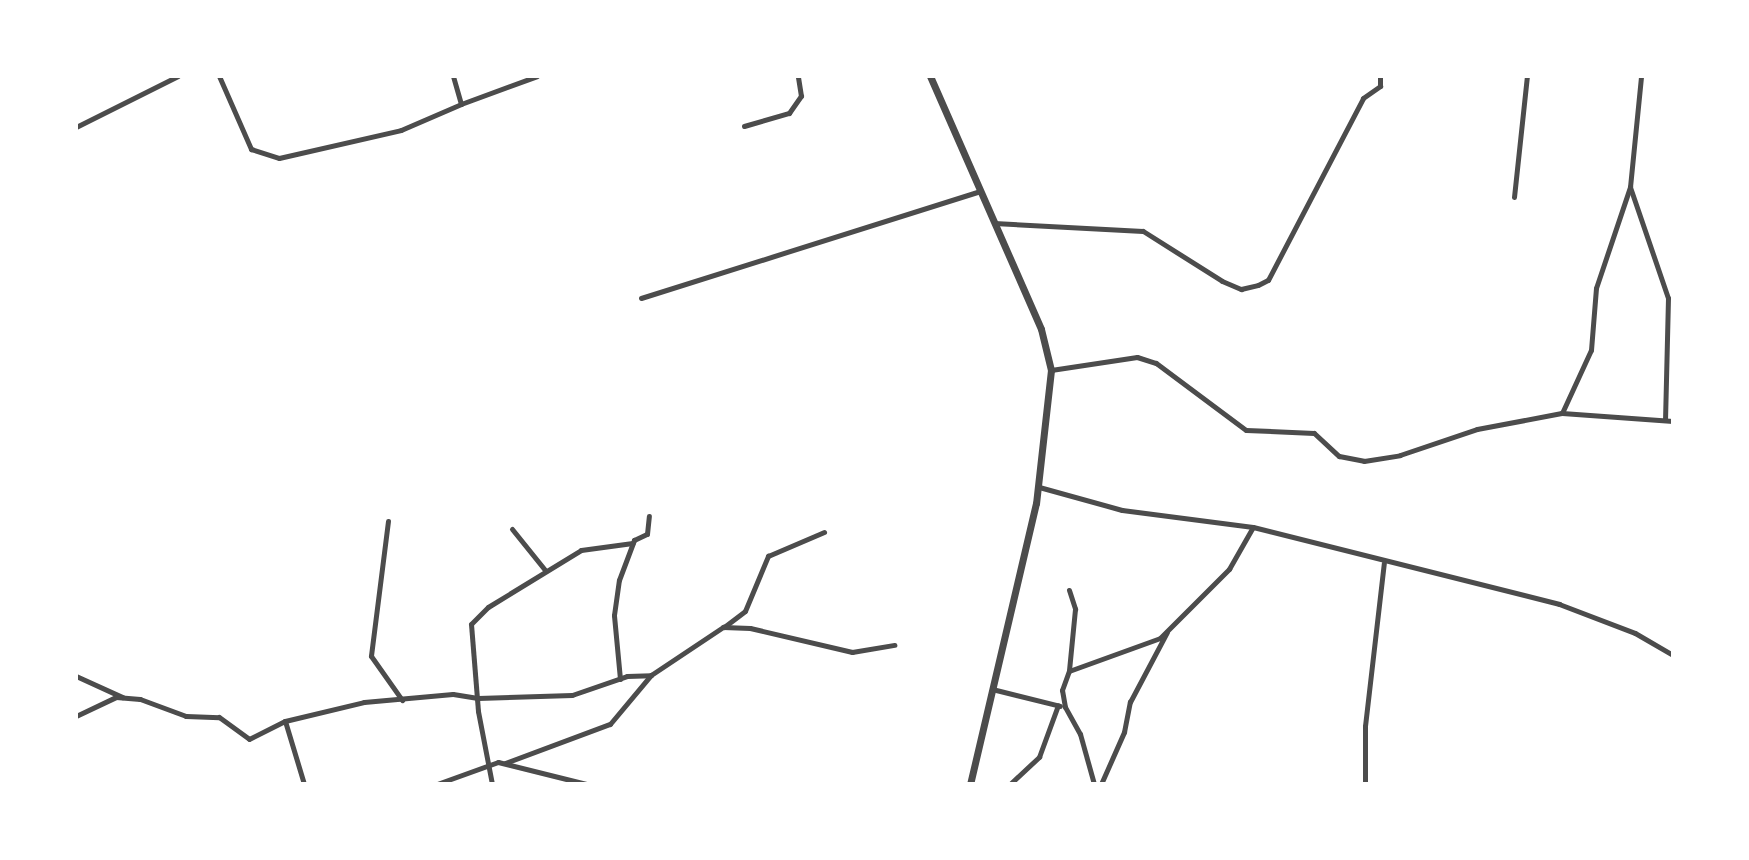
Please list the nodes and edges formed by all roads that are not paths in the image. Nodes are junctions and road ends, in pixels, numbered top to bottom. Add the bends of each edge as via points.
1 (178, 76) edge
2 (219, 76) edge
3 (453, 76) edge
4 (537, 76) edge
5 (798, 76) edge
6 (930, 76) edge
7 (1380, 76) edge
8 (1527, 76) edge
9 (1641, 76) edge
10 (461, 104) junction
11 (744, 126) dead end
12 (76, 127) edge
13 (1630, 187) junction
14 (980, 191) junction
15 (1514, 197) dead end
16 (994, 223) junction
17 (641, 298) dead end
18 (1051, 370) junction
19 (1562, 413) junction
20 (1665, 420) junction
21 (1673, 421) edge
22 (1039, 487) junction
23 (649, 516) dead end
24 (388, 521) dead end
25 (1253, 527) junction
26 (512, 529) dead end
27 (824, 532) dead end
28 (633, 543) junction
29 (1384, 563) junction
30 (545, 570) junction
31 (1069, 590) dead end
32 (723, 627) junction
33 (1168, 631) junction
34 (894, 645) dead end
35 (1673, 655) edge
36 (1069, 671) junction
37 (651, 675) junction
38 (76, 676) edge
39 (620, 679) junction
40 (991, 688) junction
41 (123, 698) junction
42 (478, 698) junction
43 (402, 700) junction
44 (1062, 706) junction
45 (76, 716) edge
46 (285, 721) junction
47 (488, 763) junction
48 (505, 763) junction
49 (304, 784) edge
50 (437, 784) edge
51 (492, 784) edge
52 (586, 784) edge
53 (970, 784) edge
54 (1010, 784) edge
55 (1094, 784) edge
56 (1101, 784) edge
57 (1365, 784) edge

1 - 12 street
2 - 10 street via 251,149 279,158 401,130
3 - 10 street
4 - 10 street
5 - 11 street via 801,96 789,113
6 - 14 street
7 - 16 street via 1380,86 1363,98 1268,280 1258,285 1241,289 1222,281 1143,231
8 - 15 street
9 - 13 street
13 - 19 street via 1596,288 1591,350
13 - 20 street via 1668,298
14 - 16 street
14 - 17 street
16 - 18 street via 1041,329
18 - 19 street via 1137,357 1156,363 1246,430 1314,433 1339,456 1364,461
18 - 22 street
19 - 20 street
20 - 21 street
22 - 25 street via 1122,510
22 - 40 street
23 - 28 street via 647,534
24 - 43 street via 371,656
25 - 29 street
25 - 33 street via 1229,569
26 - 30 street
27 - 32 street via 768,556 745,611
28 - 30 street via 581,550
28 - 39 street via 614,615
29 - 35 street via 1559,604 1635,633
29 - 57 street via 1365,726
30 - 42 street via 471,624
31 - 36 street via 1075,609
32 - 34 street via 750,628 852,652
32 - 37 street
33 - 36 street
33 - 56 street via 1130,702 1124,732
36 - 44 street
37 - 39 street
37 - 48 street via 610,724
38 - 41 street via 106,685
39 - 42 street via 572,695
40 - 44 street
40 - 53 street
41 - 45 street
41 - 46 street via 186,716 219,717 249,739
42 - 43 street via 453,694
42 - 47 street
43 - 46 street via 343,705
44 - 54 street via 1039,757
44 - 55 street via 1080,734
46 - 49 street
47 - 48 street
47 - 50 street
47 - 51 street
48 - 52 street

